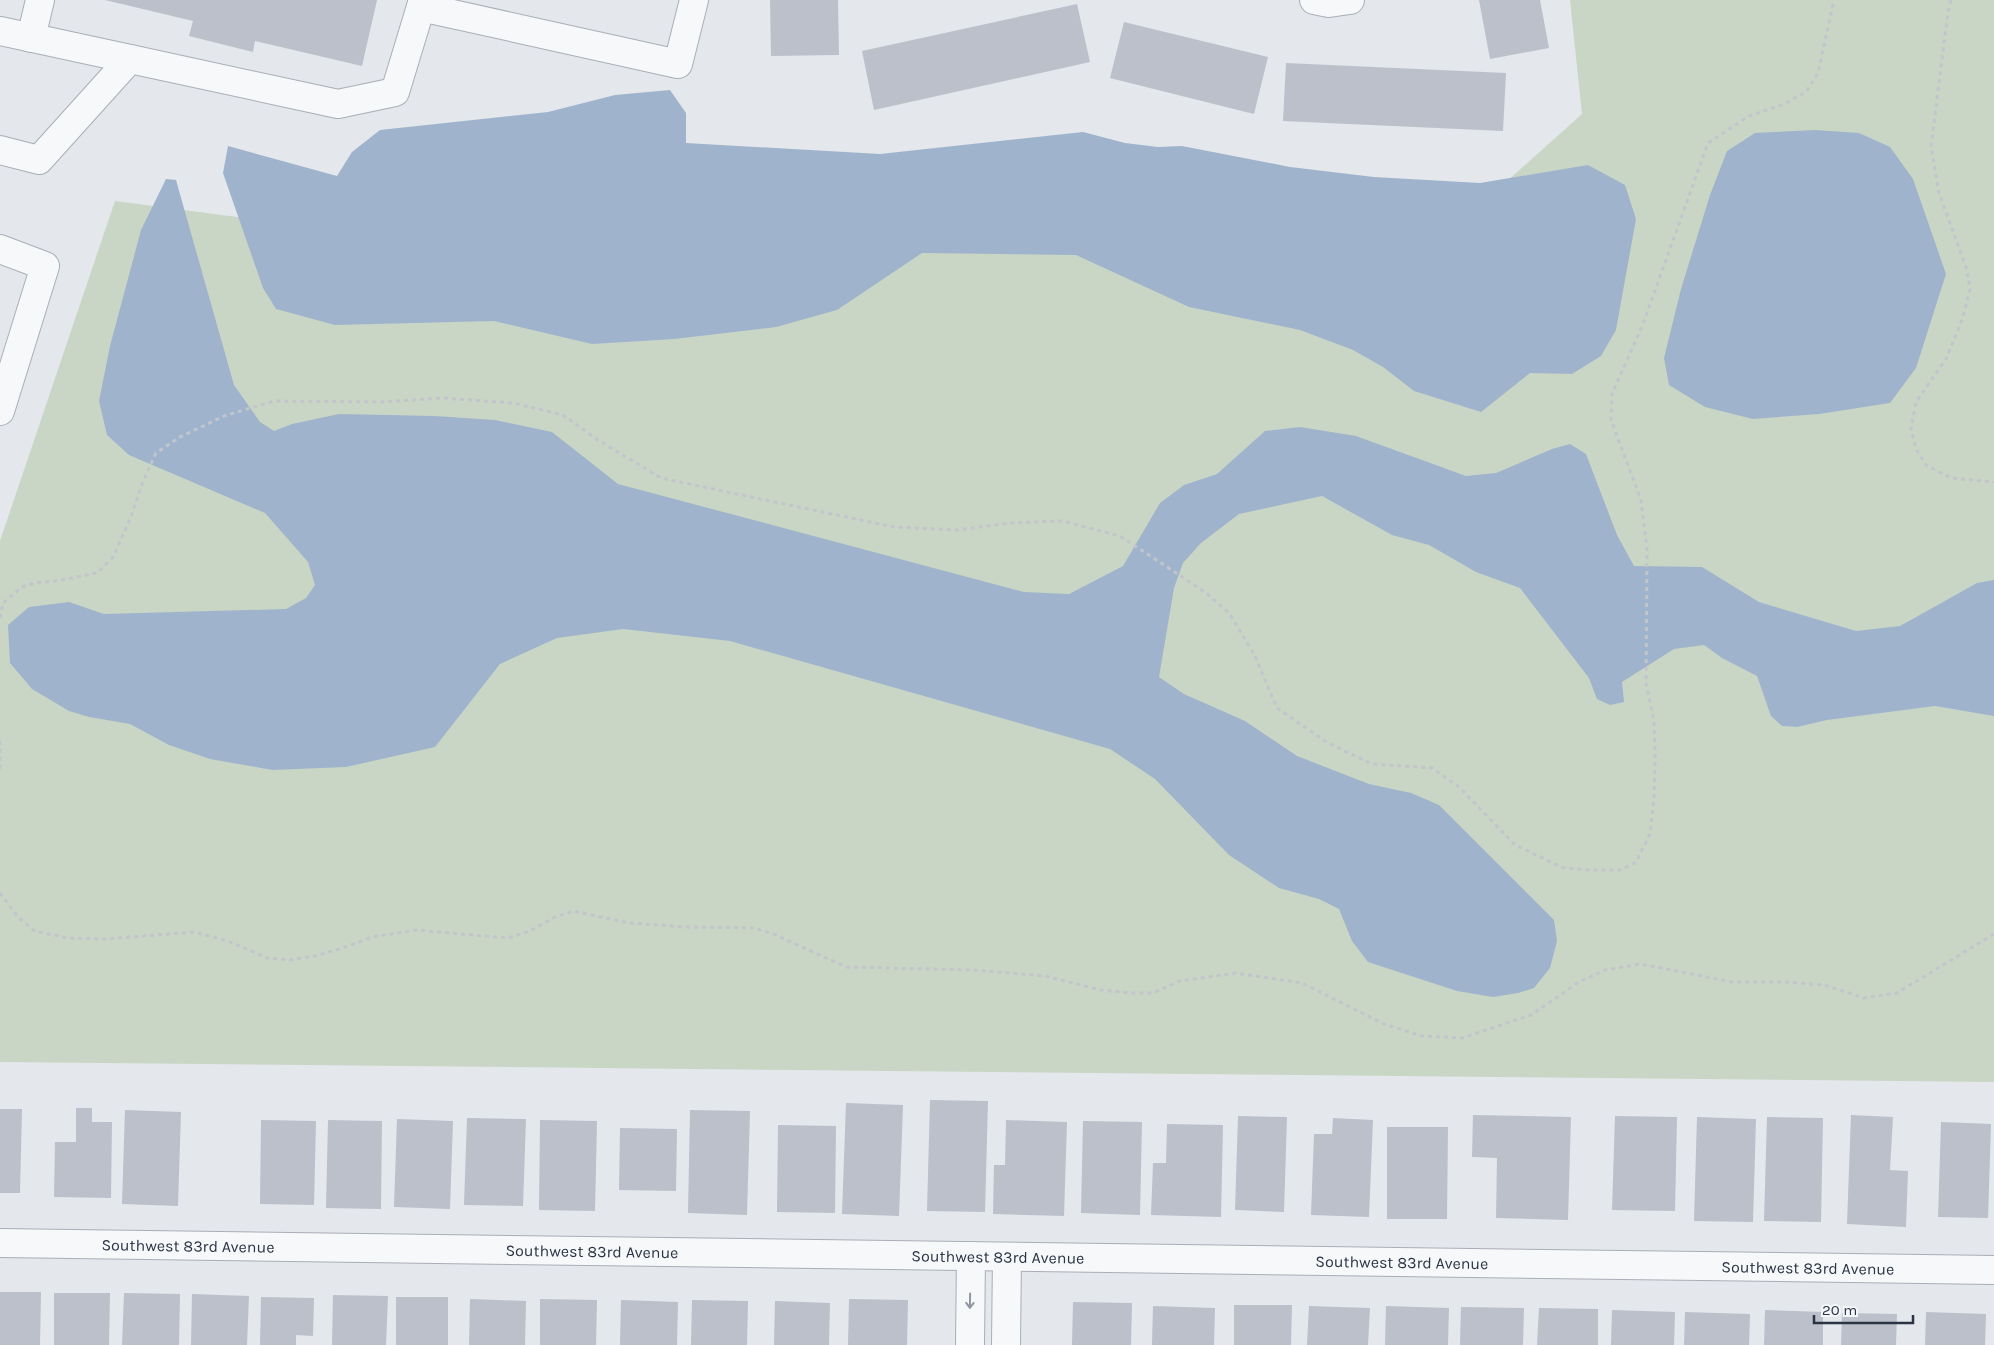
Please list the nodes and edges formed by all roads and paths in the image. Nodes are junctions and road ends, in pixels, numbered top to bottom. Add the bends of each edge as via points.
1 (40, 0) edge
2 (694, 0) edge
3 (1314, 0) edge
4 (1350, 0) edge
5 (1834, 0) edge
6 (1951, 0) edge
7 (422, 3) edge
8 (0, 31) edge
9 (31, 38) junction
10 (130, 59) junction
11 (0, 150) edge
12 (0, 249) edge
13 (0, 411) edge
14 (1994, 482) edge
15 (0, 618) edge
16 (0, 741) edge
17 (0, 771) edge
18 (0, 892) edge
19 (1994, 934) edge
20 (0, 1243) edge
21 (971, 1256) junction
22 (1007, 1257) junction
23 (1994, 1270) edge
24 (970, 1345) edge
25 (1006, 1345) edge

1 - 9 street
2 - 7 street via 678,64
3 - 4 street via 1329,3
5 - 15 path via 1818,73 1806,92 1784,104 1749,116 1708,143 1644,324 1612,394 1611,420 1642,500 1647,550 1646,683 1654,730 1654,798 1650,834 1636,862 1620,870 1564,868 1515,844 1458,787 1432,768 1372,764 1328,743 1277,708 1254,654 1229,613 1205,592 1120,536 1062,521 1009,523 958,530 894,527 660,478 562,415 513,403 443,398 382,402 274,401 224,416 180,437 156,453 112,557 97,573 34,582 22,587 3,603
6 - 14 path via 1931,146 1939,193 1967,270 1970,290 1946,359 1916,402 1911,429 1916,449 1926,466 1951,478
7 - 10 street via 394,92 338,104
8 - 9 street
9 - 10 street
10 - 11 street via 39,160
12 - 13 street via 45,266
16 - 17 path
18 - 19 path via 18,917 35,931 68,938 106,939 194,932 228,941 267,958 290,960 340,949 372,937 416,930 508,938 573,912 629,923 752,928 774,934 846,967 973,970 1044,976 1101,990 1153,993 1179,981 1236,973 1302,984 1384,1024 1422,1036 1462,1038 1531,1015 1579,982 1605,970 1641,964 1732,982 1824,986 1864,998 1898,993
20 - 21 street, Southwest 83rd Avenue
21 - 22 street, Southwest 83rd Avenue
21 -> 24 street
22 - 23 street, Southwest 83rd Avenue
22 - 25 street

